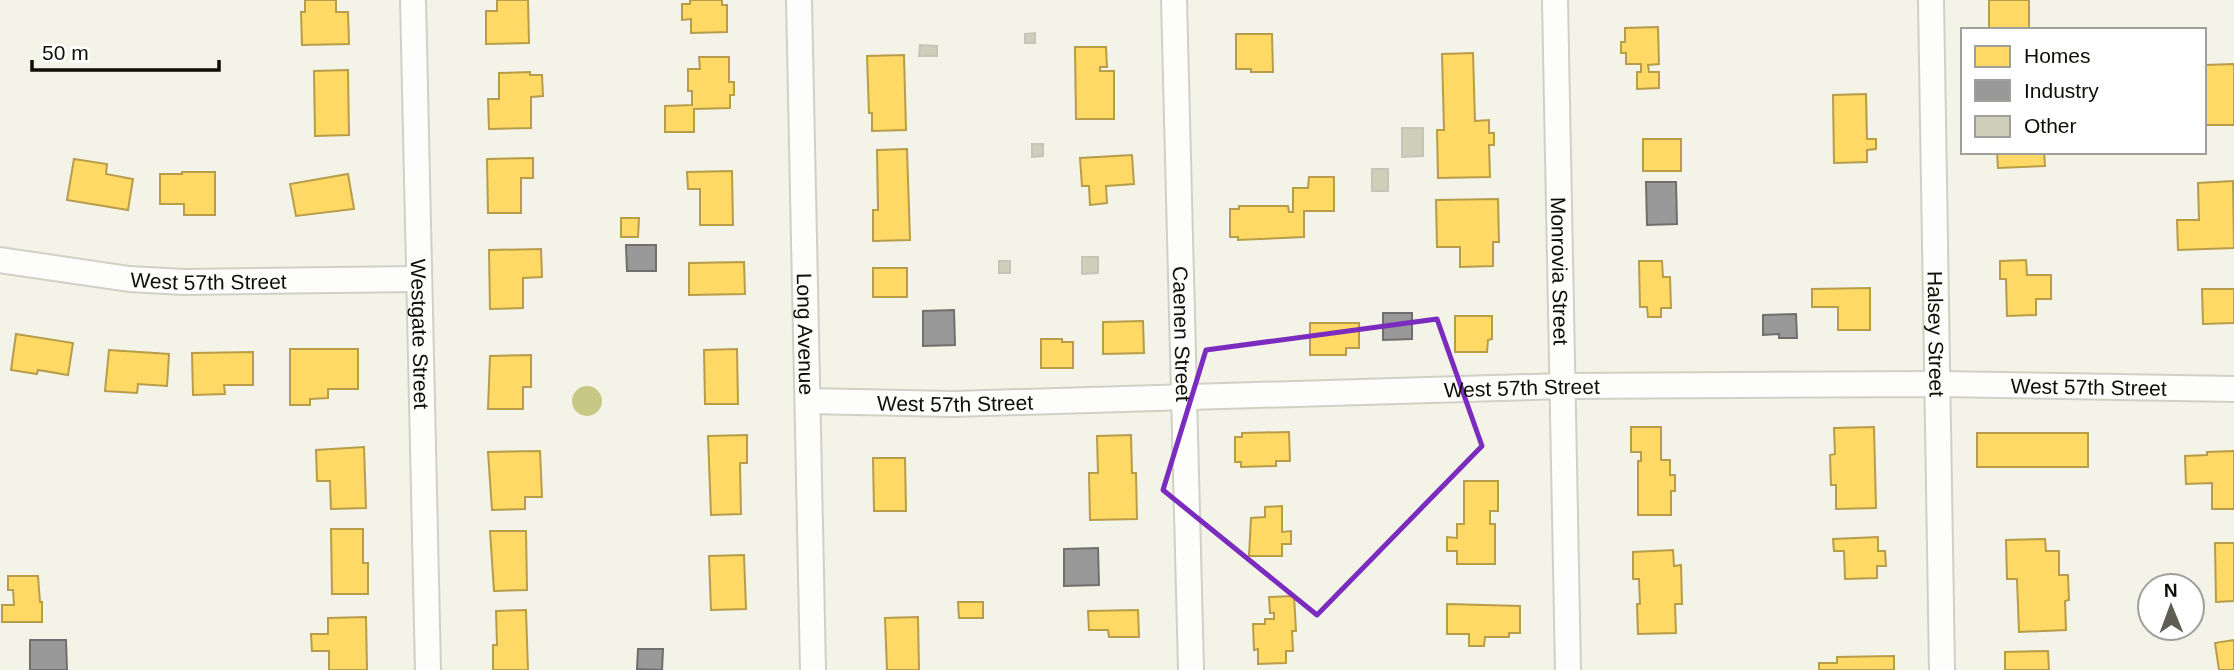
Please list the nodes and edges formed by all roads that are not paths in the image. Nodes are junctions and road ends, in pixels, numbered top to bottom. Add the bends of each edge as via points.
1 (413, 0) edge
2 (799, 0) edge
3 (1174, 0) edge
4 (1555, 0) edge
5 (1931, 0) edge
6 (0, 260) edge
7 (417, 279) junction
8 (1938, 384) junction
9 (1564, 386) junction
10 (2234, 389) edge
11 (1185, 398) junction
12 (808, 401) junction
13 (428, 670) edge
14 (813, 670) edge
15 (1191, 670) edge
16 (1568, 670) edge
17 (1942, 670) edge

1 - 7 street, Westgate Street
2 - 12 street, Long Avenue
3 - 11 street, Caenen Street
4 - 9 street, Monrovia Street
5 - 8 street, Halsey Street
6 - 7 street, West 57th Street via 129,279 184,282
7 - 13 street, Westgate Street
8 - 9 street, West 57th Street
8 - 10 street, West 57th Street
8 - 17 street, Halsey Street
9 - 11 street, West 57th Street
9 - 16 street, Monrovia Street
11 - 12 street, West 57th Street via 954,404
11 - 15 street, Caenen Street
12 - 14 street, Long Avenue

